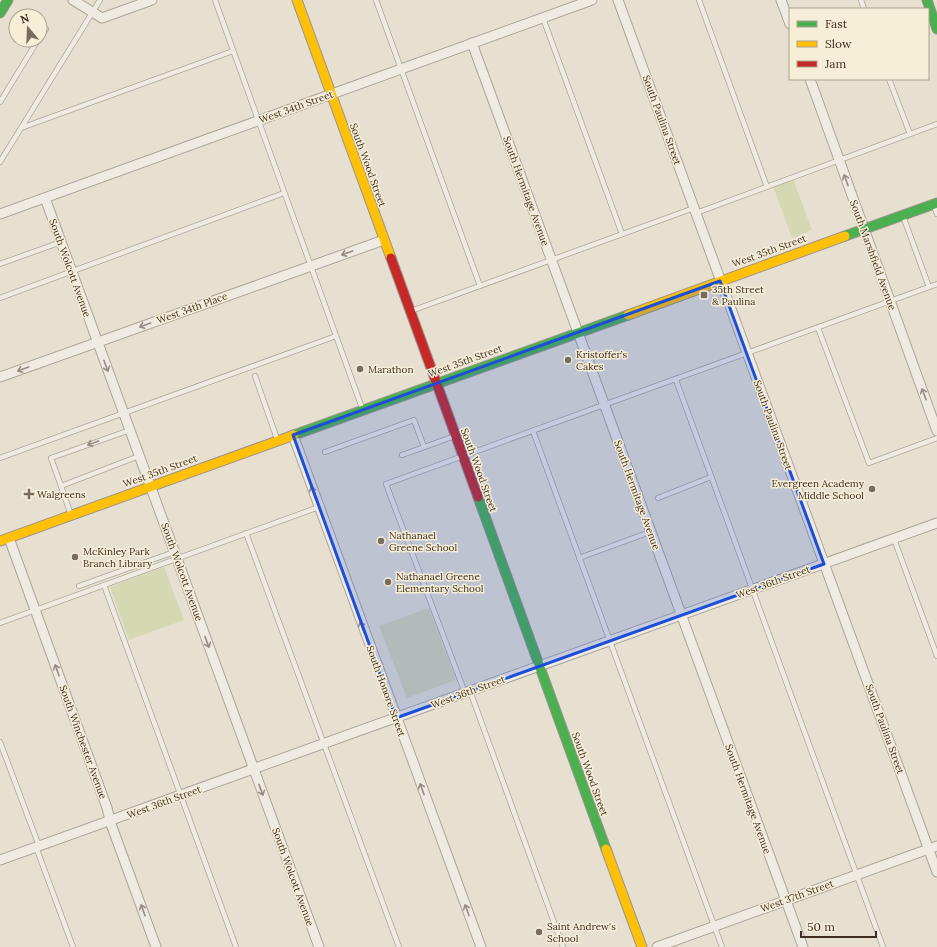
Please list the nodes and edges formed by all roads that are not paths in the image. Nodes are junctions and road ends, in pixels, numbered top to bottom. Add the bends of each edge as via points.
1 (8, 0) edge
2 (100, 0) edge
3 (152, 0) edge
4 (215, 0) edge
5 (296, 0) edge
6 (376, 0) edge
7 (592, 0) edge
8 (618, 0) edge
9 (699, 0) edge
10 (781, 0) edge
11 (926, 0) edge
12 (78, 1) edge
13 (93, 12) junction
14 (0, 13) edge
15 (543, 18) junction
16 (789, 21) edge
17 (937, 29) edge
18 (472, 43) junction
19 (33, 48) edge
20 (233, 51) junction
21 (401, 69) junction
22 (810, 80) edge
23 (890, 80) edge
24 (331, 94) junction
25 (2, 95) edge
26 (0, 102) edge
27 (258, 121) junction
28 (937, 124) edge
29 (21, 128) junction
30 (910, 134) junction
31 (839, 160) junction
32 (0, 162) edge
33 (767, 187) junction
34 (284, 193) junction
35 (44, 198) junction
36 (935, 203) edge
37 (695, 211) junction
38 (0, 214) edge
39 (937, 214) edge
40 (902, 215) junction
41 (864, 229) junction
42 (622, 234) junction
43 (384, 240) junction
44 (61, 242) junction
45 (551, 260) junction
46 (0, 264) edge
47 (310, 266) junction
48 (72, 271) junction
49 (720, 281) junction
50 (937, 284) edge
51 (480, 286) junction
52 (929, 287) junction
53 (0, 298) edge
54 (890, 301) junction
55 (409, 311) junction
56 (818, 328) junction
57 (578, 332) junction
58 (336, 336) junction
59 (97, 342) junction
60 (747, 354) junction
61 (255, 376) dead end
62 (0, 377) edge
63 (676, 380) junction
64 (436, 384) junction
65 (605, 405) junction
66 (363, 410) junction
67 (124, 413) junction
68 (130, 430) junction
69 (533, 431) junction
70 (937, 431) edge
71 (292, 435) junction
72 (455, 436) junction
73 (937, 438) edge
74 (277, 441) junction
75 (424, 447) junction
76 (324, 452) dead end
77 (402, 455) dead end
78 (139, 456) junction
79 (462, 456) junction
80 (0, 458) edge
81 (711, 477) junction
82 (61, 486) junction
83 (150, 486) junction
84 (658, 498) dead end
85 (319, 507) junction
86 (71, 515) junction
87 (937, 523) edge
88 (650, 532) junction
89 (246, 534) junction
90 (894, 538) junction
91 (4, 539) edge
92 (176, 555) junction
93 (579, 558) junction
94 (824, 564) junction
95 (104, 585) junction
96 (79, 586) dead end
97 (752, 590) junction
98 (35, 610) junction
99 (681, 615) junction
100 (0, 623) edge
101 (610, 641) junction
102 (937, 656) edge
103 (539, 666) junction
104 (467, 692) junction
105 (396, 718) junction
106 (0, 742) edge
107 (324, 744) junction
108 (253, 769) junction
109 (180, 796) junction
110 (110, 821) junction
111 (38, 847) junction
112 (933, 848) edge
113 (0, 860) edge
114 (937, 872) edge
115 (857, 875) junction
116 (786, 901) junction
117 (715, 926) junction
118 (73, 947) edge
119 (156, 947) edge
120 (236, 947) edge
121 (319, 947) edge
122 (399, 947) edge
123 (480, 947) edge
124 (563, 947) edge
125 (642, 947) edge
126 (657, 947) edge
127 (722, 947) edge
128 (802, 947) edge
129 (883, 947) edge

1 - 14 main road
2 - 13 lane
3 - 13 street via 102,18
4 - 20 lane
5 - 24 main road, South Wood Street
6 - 21 lane
7 - 15 street, West 34th Street
8 - 37 street, South Paulina Street
9 - 33 lane
10 - 16 street
11 - 17 main road
12 - 13 street
13 - 29 lane
15 - 18 street, West 34th Street
15 - 42 lane
18 - 21 street, West 34th Street
18 - 45 street, South Hermitage Avenue
19 - 25 lane
20 - 27 lane
20 - 29 lane
21 - 24 street, West 34th Street
21 - 51 lane
22 - 31 street, South Marshfield Avenue
23 - 30 lane
24 - 27 street, West 34th Street
24 - 43 main road, South Wood Street
25 - 26 lane
27 - 34 lane
27 - 35 street, West 34th Street
28 - 30 lane
29 - 32 lane
30 - 31 lane
31 - 33 lane
41 -> 31 street, South Marshfield Avenue
33 - 37 lane
34 - 47 lane
34 - 48 lane
35 - 38 street, West 34th Street
35 - 44 street, South Wolcott Avenue
36 - 39 lane
36 - 40 main road, West 35th Street
37 - 42 lane
37 - 49 street, South Paulina Street
40 - 41 main road, West 35th Street
40 - 52 lane
41 - 49 main road, West 35th Street
41 - 54 street, South Marshfield Avenue
42 - 45 lane
43 -> 47 street, West 34th Place
43 - 55 main road, South Wood Street
44 - 46 lane
44 - 48 street, South Wolcott Avenue
45 - 51 lane
45 - 57 street, South Hermitage Avenue
47 - 58 lane
47 -> 59 street, West 34th Place
48 - 53 lane
48 - 59 street, South Wolcott Avenue
49 - 57 main road, West 35th Street
49 - 60 street, South Paulina Street
50 - 52 lane
51 - 55 lane
52 - 54 lane
54 - 56 lane
70 -> 54 street, South Marshfield Avenue
55 - 64 main road, South Wood Street
56 - 60 lane
56 - 73 lane via 869,463
57 - 64 main road, West 35th Street
57 - 65 street, South Hermitage Avenue
58 - 66 lane
58 - 67 lane
59 -> 62 street, West 34th Place
59 -> 67 street, South Wolcott Avenue
60 - 63 lane
60 - 94 street, South Paulina Street
61 - 74 lane
63 - 65 lane
63 - 81 lane
64 - 66 main road, West 35th Street
64 - 72 main road, South Wood Street
65 - 69 lane
65 - 88 street, South Hermitage Avenue
66 - 71 main road, West 35th Street
67 - 68 street, South Wolcott Avenue
67 - 80 lane
68 - 78 street, South Wolcott Avenue
68 -> 82 lane via 51,458
69 - 79 lane
69 - 93 lane
71 - 74 main road, West 35th Street
85 -> 71 street, South Honore Street
72 - 75 lane
72 - 79 main road, South Wood Street
74 - 83 main road, West 35th Street
75 - 76 lane via 414,420
75 - 77 lane
78 - 82 lane
78 - 83 street, South Wolcott Avenue
79 - 103 main road, South Wood Street
79 - 104 lane via 386,484
81 - 84 lane
81 - 97 lane
82 - 86 lane
83 - 86 main road, West 35th Street
83 - 92 street, South Wolcott Avenue
85 - 89 lane
105 -> 85 street, South Honore Street
86 - 91 main road, West 35th Street
87 - 90 street, West 36th Street
88 - 93 lane
88 - 99 street, South Hermitage Avenue
89 - 92 lane
89 - 107 lane
90 - 94 street, West 36th Street
90 - 102 lane
91 - 98 street, South Winchester Avenue
92 - 95 lane
92 - 96 lane
92 -> 108 street, South Wolcott Avenue
93 - 101 lane
94 - 97 street, West 36th Street
94 - 112 street, South Paulina Street
95 - 98 lane
95 - 109 lane
97 - 99 street, West 36th Street
97 - 115 lane
98 - 100 lane
110 -> 98 street, South Winchester Avenue
99 - 101 street, West 36th Street
99 - 116 street, South Hermitage Avenue
101 - 103 street, West 36th Street
101 - 117 lane
103 - 104 street, West 36th Street
103 - 125 main road, South Wood Street
104 - 105 street, West 36th Street
104 - 124 lane
105 - 107 street, West 36th Street
123 -> 105 street, South Honore Street
106 - 111 lane
107 - 108 street, West 36th Street
107 - 122 lane
108 - 109 street, West 36th Street
108 -> 121 street, South Wolcott Avenue
109 - 110 street, West 36th Street
109 - 120 lane
110 - 111 street, West 36th Street
119 -> 110 street, South Winchester Avenue
111 - 113 street, West 36th Street
111 - 118 lane
112 - 114 street, South Paulina Street
112 - 115 street, West 37th Street
115 - 116 street, West 37th Street
115 - 129 lane
116 - 117 street, West 37th Street
116 - 128 street, South Hermitage Avenue
117 - 126 street, West 37th Street
117 - 127 lane

